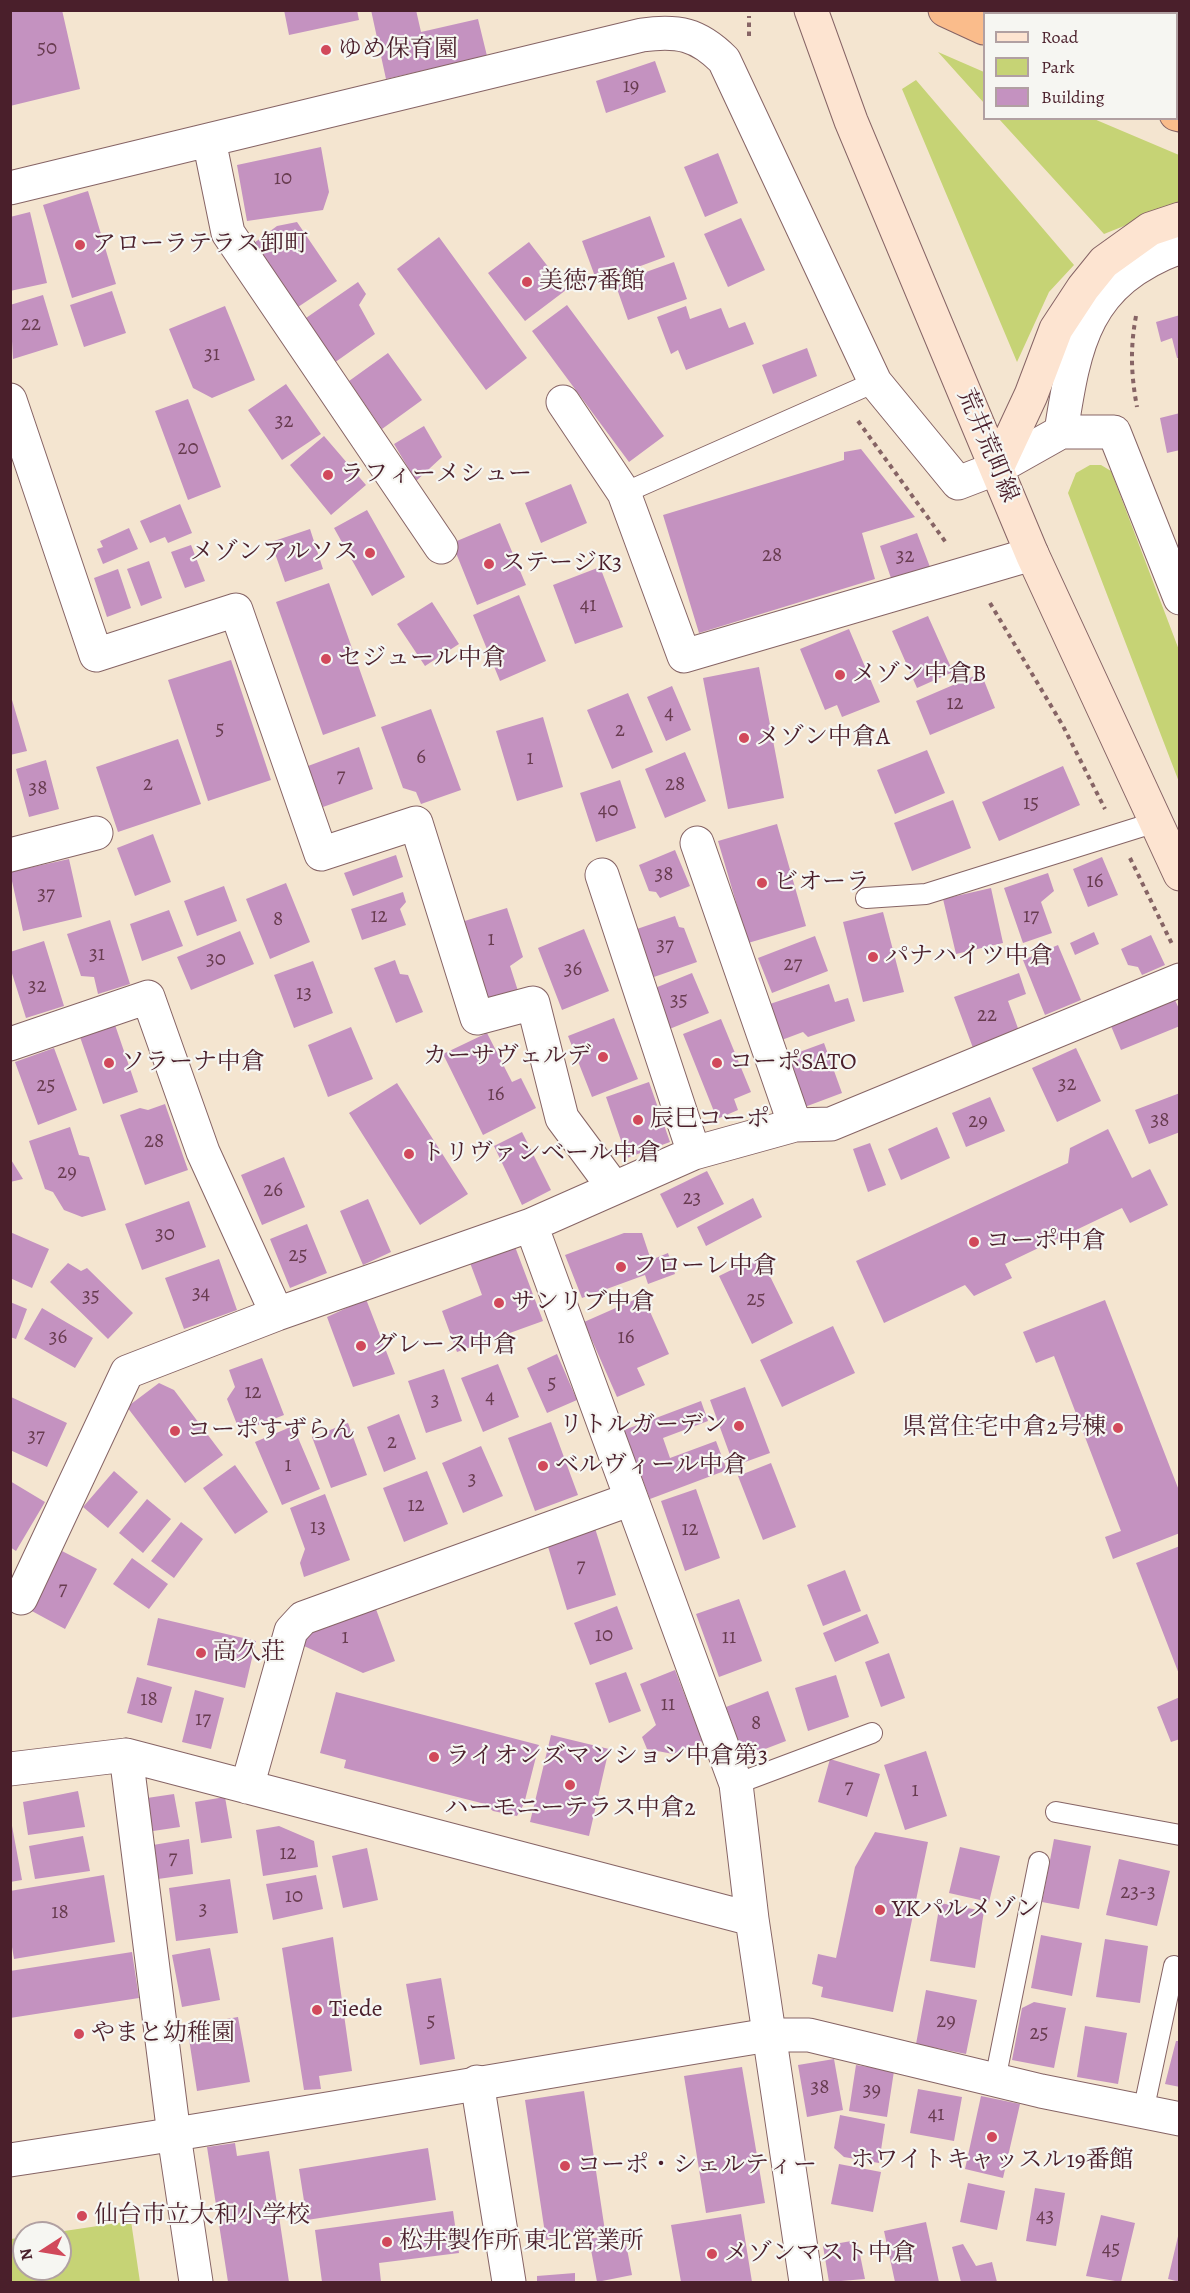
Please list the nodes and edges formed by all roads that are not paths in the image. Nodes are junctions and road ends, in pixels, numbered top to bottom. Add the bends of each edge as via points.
1 (811, 10) edge
2 (945, 10) edge
3 (983, 28) edge
4 (209, 140) junction
5 (10, 188) edge
6 (1179, 219) edge
7 (1179, 247) edge
8 (875, 382) junction
9 (10, 400) edge
10 (563, 402) dead end
11 (1061, 432) junction
12 (997, 468) junction
13 (624, 493) junction
14 (441, 547) dead end
15 (1032, 554) junction
16 (1179, 598) edge
17 (1156, 822) junction
18 (96, 834) dead end
19 (697, 843) dead end
20 (10, 855) edge
21 (1179, 874) edge
22 (602, 875) dead end
23 (866, 898) dead end
24 (1177, 964) edge
25 (10, 1044) edge
26 (795, 1125) junction
27 (694, 1154) junction
28 (614, 1188) junction
29 (531, 1225) junction
30 (277, 1314) junction
31 (631, 1499) junction
32 (21, 1598) dead end
33 (872, 1733) dead end
34 (126, 1755) junction
35 (10, 1769) edge
36 (735, 1784) junction
37 (248, 1786) junction
38 (1056, 1812) dead end
39 (1179, 1835) edge
40 (1039, 1862) dead end
41 (752, 1919) junction
42 (1174, 1966) dead end
43 (769, 2036) junction
44 (995, 2080) junction
45 (477, 2082) junction
46 (1143, 2112) junction
47 (1179, 2119) edge
48 (174, 2135) junction
49 (10, 2160) edge
50 (196, 2283) edge
51 (509, 2283) edge
52 (806, 2283) edge

1 - 12 main road, 荒井荒町線 via 851,121
2 - 3 highway
4 - 5 street
4 - 8 street via 642,35 690,35 709,45 724,60
4 - 14 street via 228,233
6 - 12 main road via 1150,229 1104,262 1083,288 1056,330
7 - 11 street via 1120,278 1101,300 1080,338
8 - 12 street via 958,483
8 - 13 lane
9 - 28 street via 96,655 236,610 321,854 416,822 477,1018 533,1003 562,1118
10 - 13 street
11 - 12 street
11 - 16 street via 1114,432
12 - 15 main road, 荒井荒町線
13 - 15 street via 684,656
15 - 17 main road, 荒井荒町線
17 - 21 main road, 荒井荒町線
17 - 23 lane via 926,894
18 - 20 street
19 - 26 street
22 - 27 street
24 - 26 street via 831,1124
25 - 30 street via 148,997 203,1152
26 - 27 street
27 - 28 street
28 - 29 street
29 - 30 street
29 - 31 street
30 - 32 street via 127,1372
31 - 36 street
31 - 37 street via 303,1618 291,1631
33 - 36 lane
34 - 35 street
34 - 37 street
34 - 48 street
36 - 41 street
37 - 41 street
38 - 39 lane
40 - 44 lane
41 - 43 street
42 - 46 lane
43 - 44 street via 809,2035
43 - 45 street
43 - 52 street
44 - 46 street
45 - 48 street
45 - 51 street
46 - 47 street
48 - 49 street
48 - 50 street

